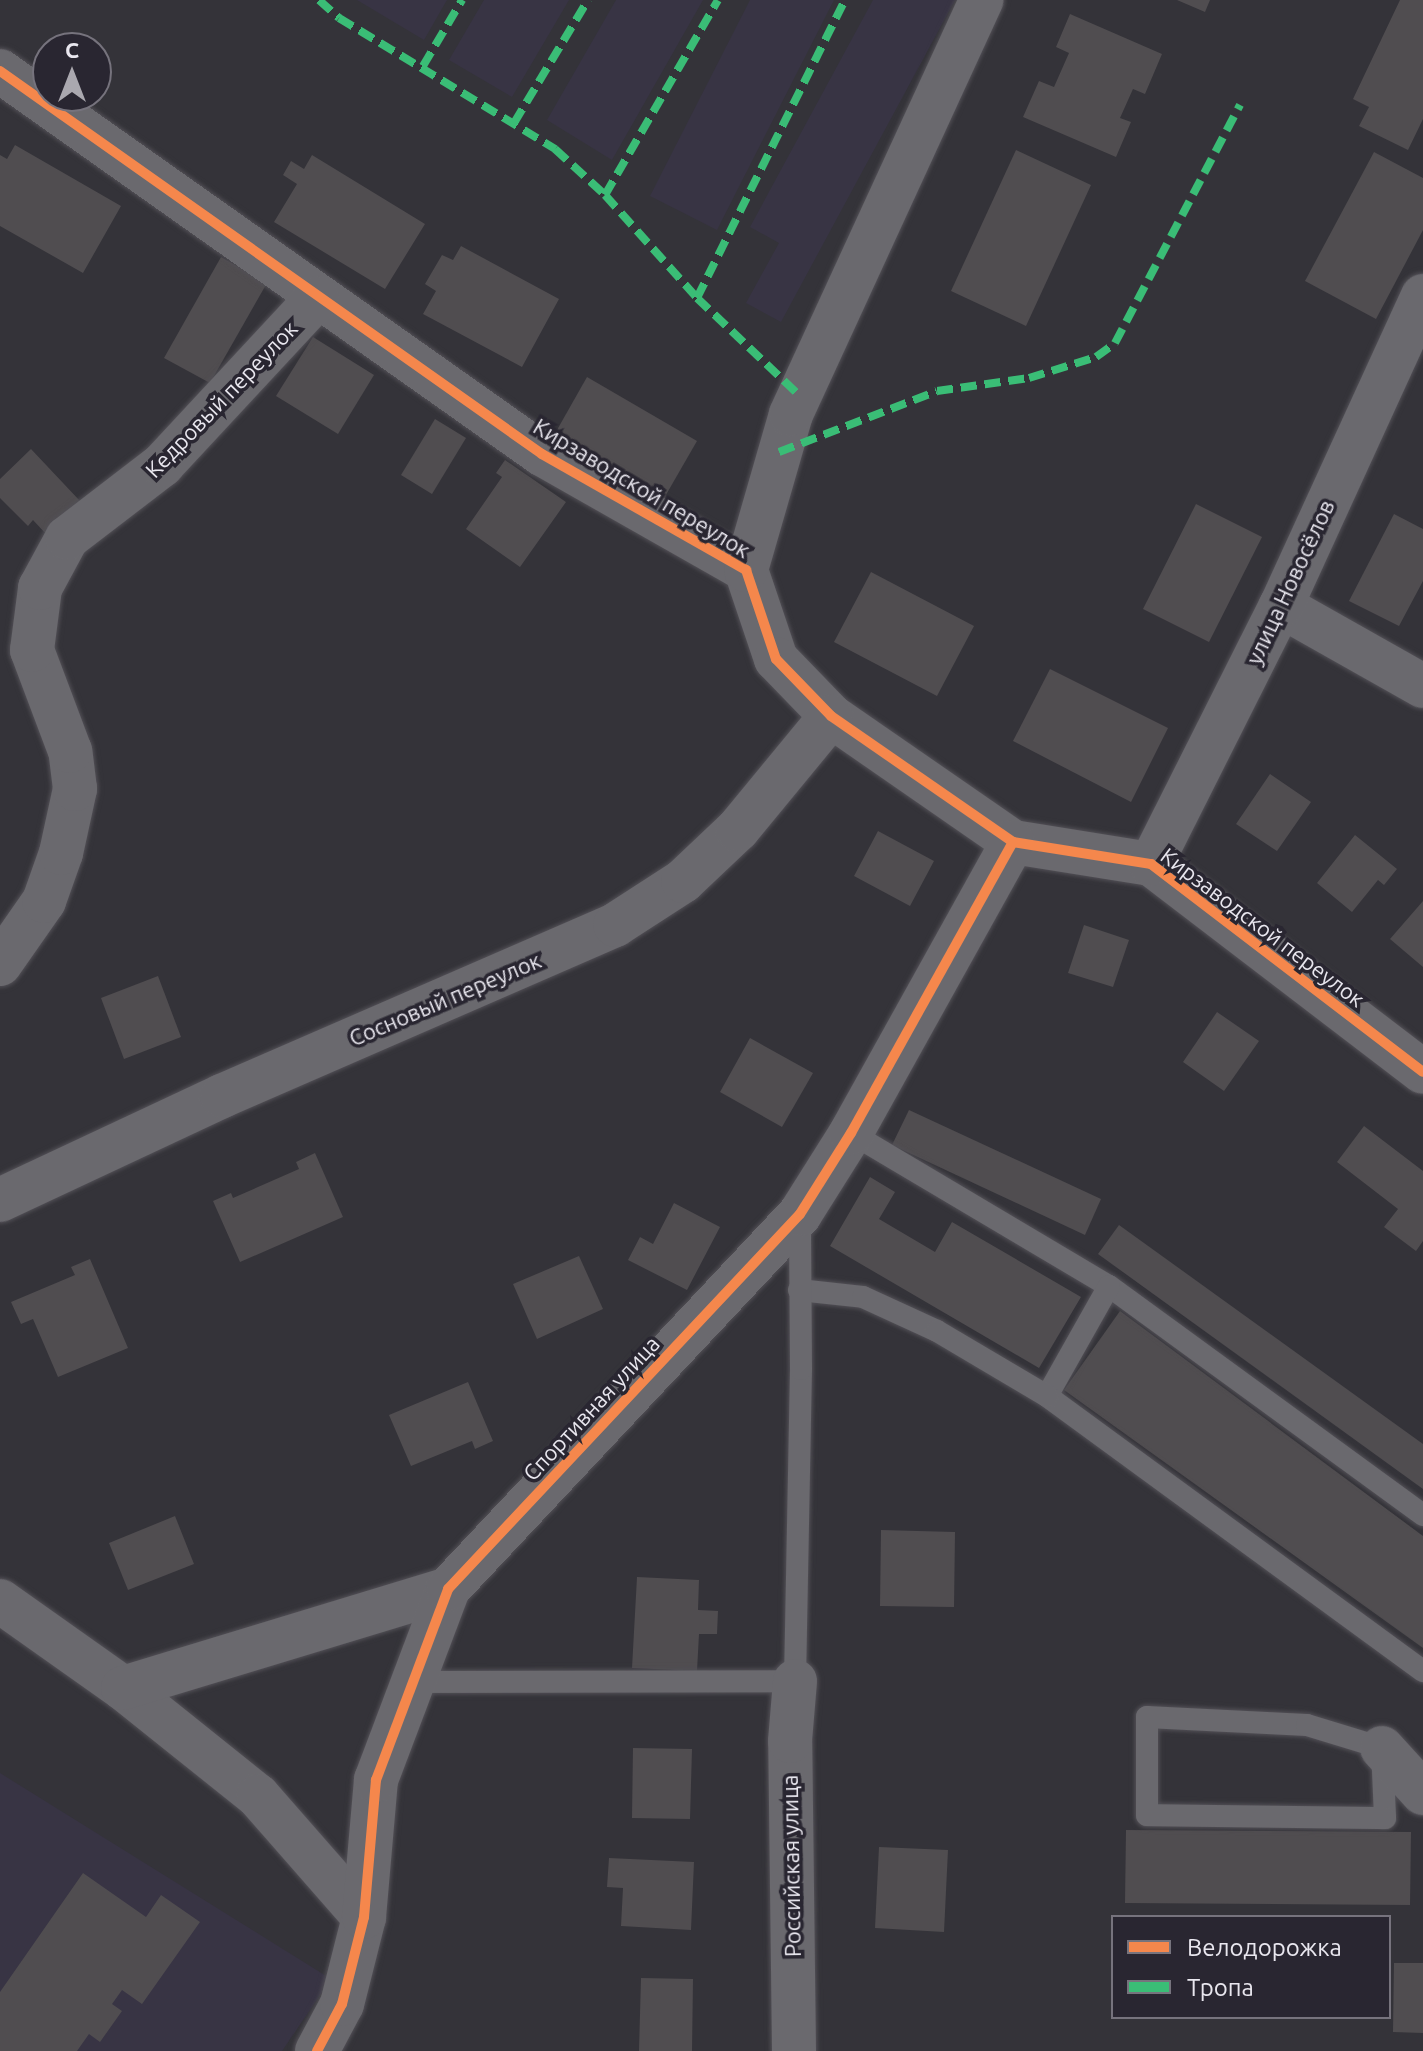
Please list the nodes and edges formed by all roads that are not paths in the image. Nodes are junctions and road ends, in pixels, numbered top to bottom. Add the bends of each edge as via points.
1 (981, 0) edge
2 (0, 71) edge
3 (317, 298) junction
4 (1418, 320) edge
5 (746, 570) junction
6 (1281, 606) junction
7 (16, 646) edge
8 (1423, 686) edge
9 (831, 716) junction
10 (1013, 842) junction
11 (1151, 864) junction
12 (0, 964) edge
13 (1423, 1072) edge
14 (851, 1133) junction
15 (0, 1200) edge
16 (800, 1214) junction
17 (1109, 1286) junction
18 (799, 1290) junction
19 (1047, 1396) junction
20 (1423, 1515) edge
21 (448, 1589) junction
22 (2, 1601) edge
23 (1423, 1671) edge
24 (795, 1681) junction
25 (411, 1682) junction
26 (123, 1688) junction
27 (1382, 1748) junction
28 (1423, 1793) edge
29 (364, 1917) junction
30 (317, 2051) edge
31 (794, 2051) edge

1 - 5 street via 791,414
2 - 3 street, Кирзаводской переулок
3 - 5 street, Кирзаводской переулок via 542,454
3 - 7 street, Кедровый переулок via 162,465 67,538
4 - 6 street, улица Новосёлов
5 - 9 street, Кирзаводской переулок via 776,659
6 - 8 street
6 - 11 street, улица Новосёлов
7 - 12 street, Кедровый переулок via 70,751 75,789 44,901
9 - 10 street, Кирзаводской переулок
9 - 15 street, Сосновый переулок via 738,829 683,881 615,925 222,1096
10 - 11 street, Кирзаводской переулок
10 - 14 street, Спортивная улица
11 - 13 street, Кирзаводской переулок
14 - 16 street, Спортивная улица
14 - 17 lane
16 - 18 lane
16 - 21 street, Спортивная улица
17 - 19 lane
17 - 20 lane
18 - 19 lane via 863,1297 937,1331
18 - 24 lane
19 - 23 lane
21 - 25 street, Спортивная улица
21 - 26 street, Спортивная улица
22 - 26 street
24 - 25 lane
24 - 31 street, Российская улица via 790,1741
25 - 29 street, Спортивная улица via 376,1780
26 - 29 street via 258,1796
27 - 27 lane via 1385,1818 1147,1815 1147,1717 1307,1725
27 - 28 street
29 - 30 street, Спортивная улица via 342,2004

